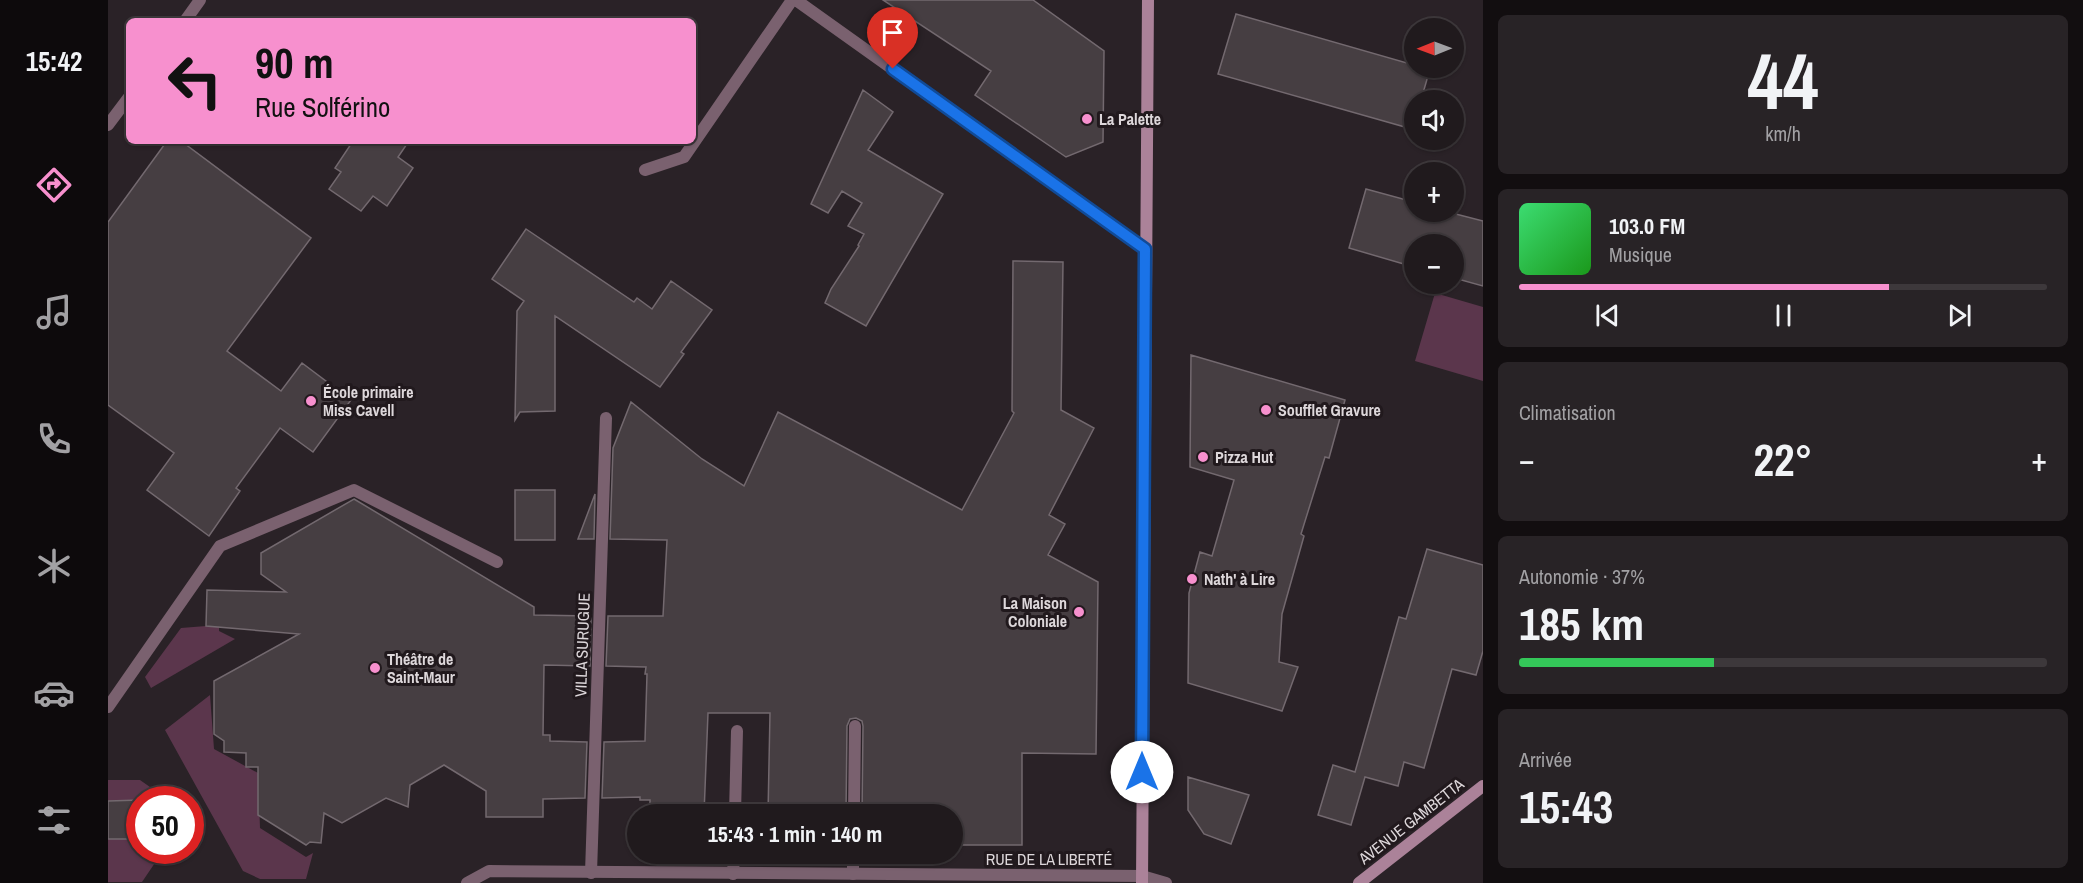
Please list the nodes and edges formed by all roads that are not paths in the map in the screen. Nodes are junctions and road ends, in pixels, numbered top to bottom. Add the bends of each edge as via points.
1 (200, 0) edge
2 (794, 0) edge
3 (1148, 0) edge
4 (186, 18) edge
5 (126, 101) edge
6 (108, 125) edge
7 (696, 139) edge
8 (692, 144) edge
9 (645, 170) dead end
10 (1145, 249) junction
11 (606, 418) dead end
12 (497, 562) dead end
13 (108, 707) edge
14 (855, 726) dead end
15 (737, 731) dead end
16 (1483, 786) edge
17 (735, 804) edge
18 (854, 804) edge
19 (734, 864) edge
20 (853, 864) edge
21 (591, 873) junction
22 (733, 874) junction
23 (853, 874) junction
24 (1142, 879) edge
25 (467, 883) edge
26 (1166, 883) edge
27 (1359, 883) edge

1 - 4 street
2 - 7 street
2 - 10 street
3 - 10 main road
5 - 6 street
8 - 9 street via 684,156
10 - 24 main road
11 - 21 street, VILLA SURUGUE
12 - 13 street via 354,490 220,546
14 - 18 street
15 - 17 street
16 - 27 main road, AVENUE GAMBETTA
19 - 22 street
20 - 23 street
21 - 22 street, RUE DE LA LIBERTÉ
21 - 25 street, RUE DE LA LIBERTÉ via 489,871
22 - 23 street, RUE DE LA LIBERTÉ
23 - 24 street, RUE DE LA LIBERTÉ
24 - 26 street, RUE DE LA LIBERTÉ

